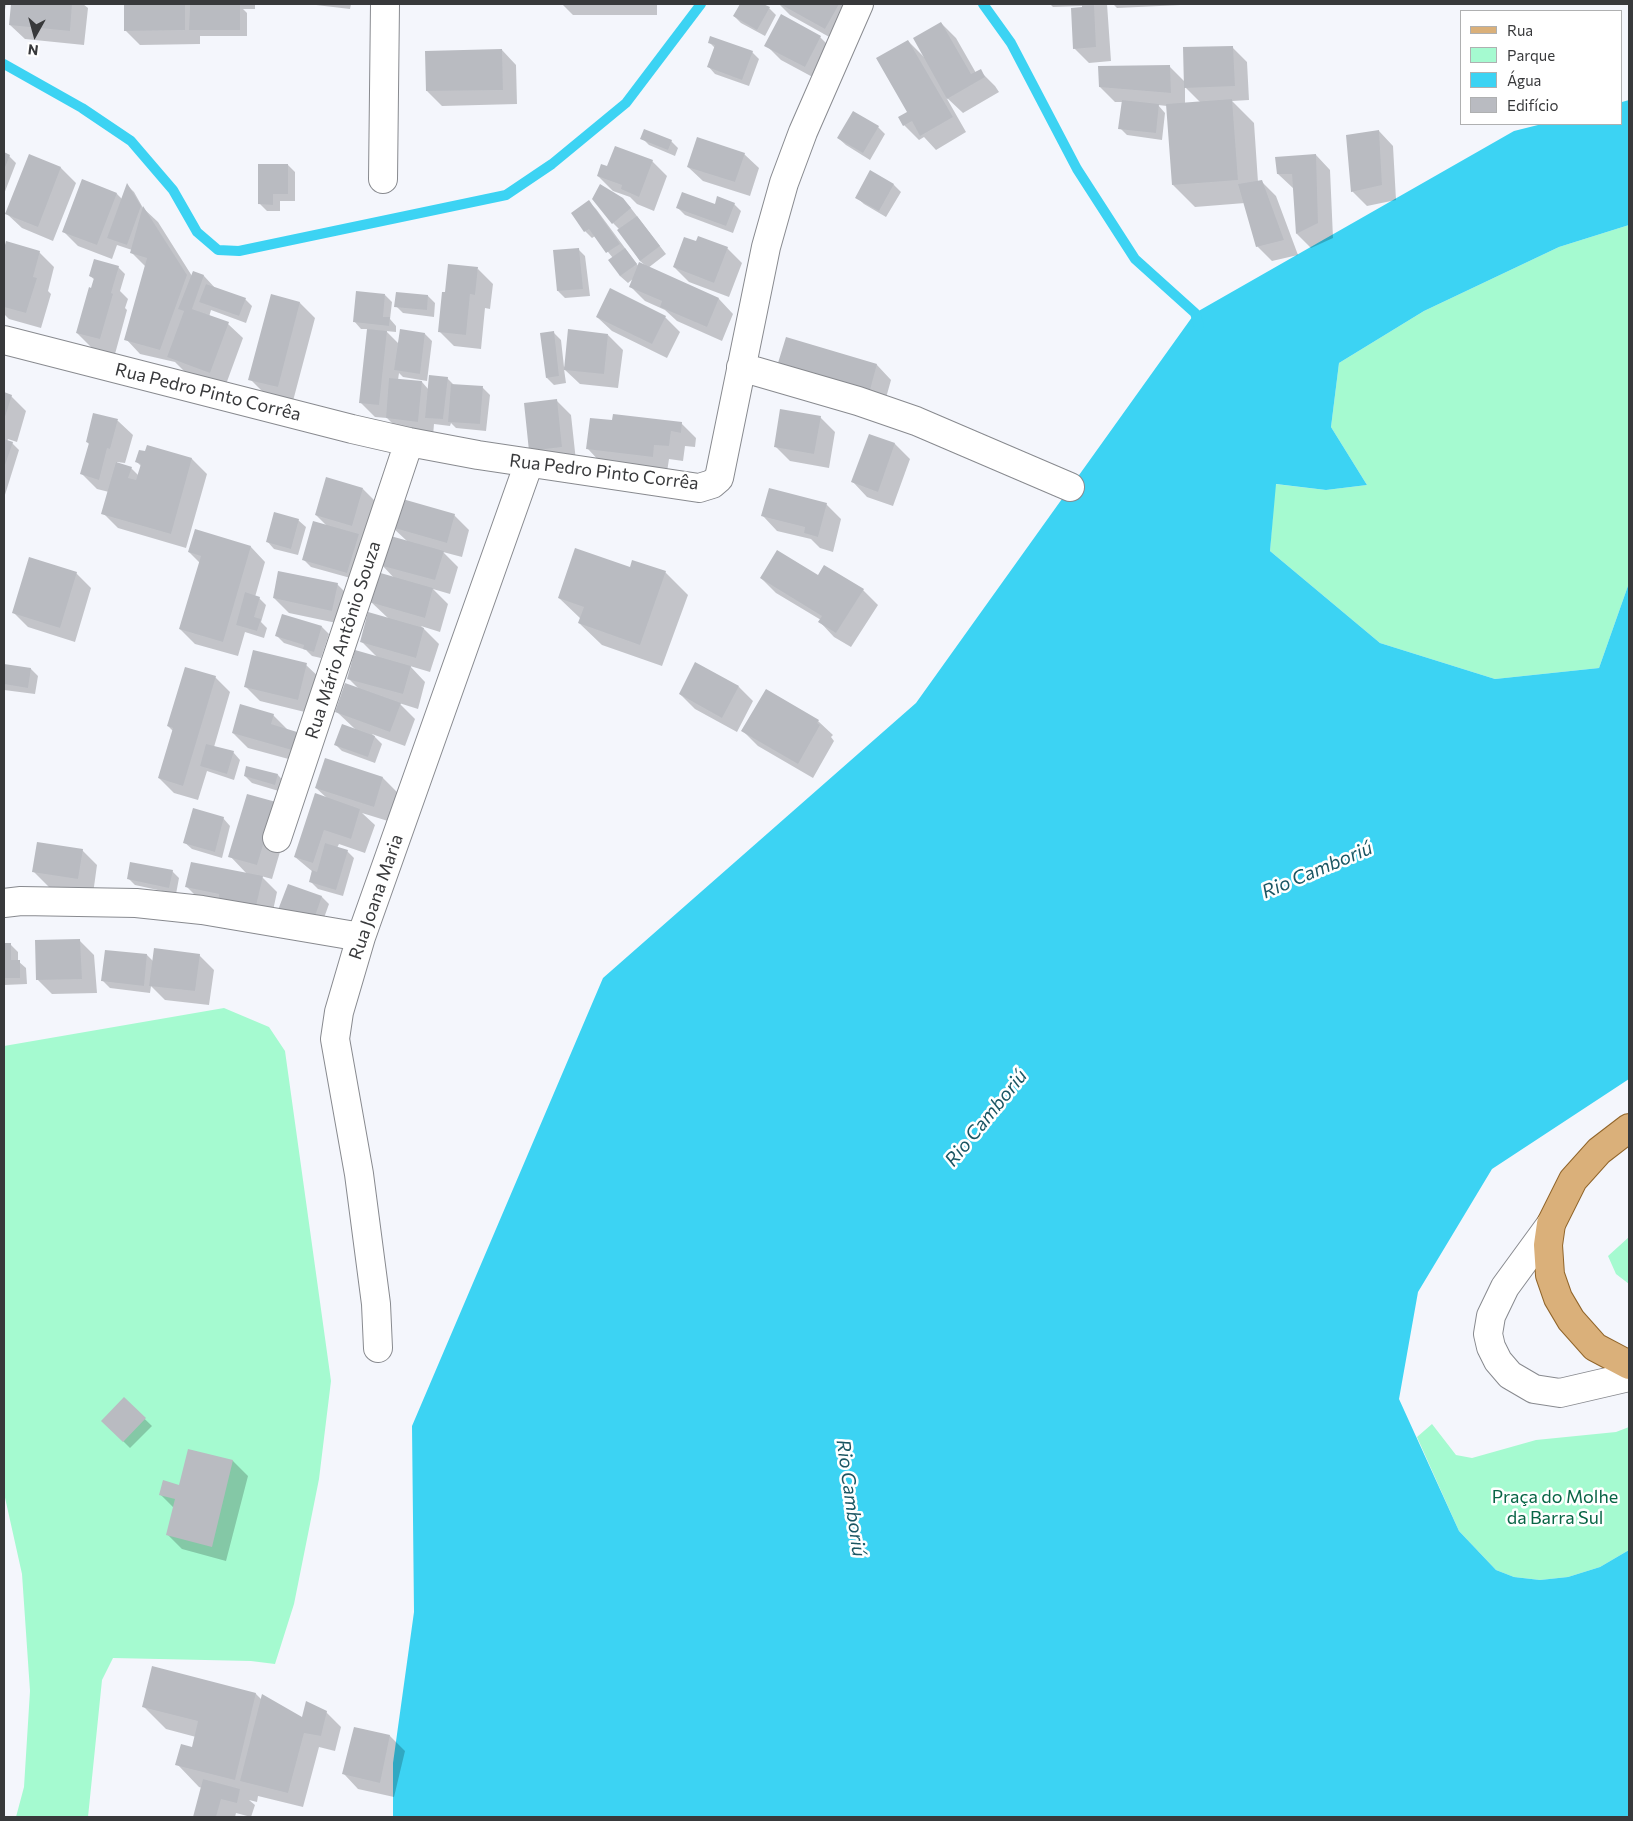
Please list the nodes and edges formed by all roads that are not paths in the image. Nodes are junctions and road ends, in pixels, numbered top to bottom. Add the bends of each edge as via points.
1 (385, 4) edge
2 (859, 4) edge
3 (383, 179) dead end
4 (4, 340) edge
5 (741, 367) junction
6 (409, 442) junction
7 (530, 463) junction
8 (1070, 487) dead end
9 (277, 838) dead end
10 (4, 903) edge
11 (361, 937) junction
12 (1629, 1128) edge
13 (1551, 1224) junction
14 (378, 1348) dead end
15 (1629, 1365) edge
16 (1629, 1377) edge

1 - 3 street
2 - 5 street, Rua Pedro Pinto Corrêa via 784,183 766,247
4 - 6 street, Rua Pedro Pinto Corrêa
5 - 7 street, Rua Pedro Pinto Corrêa via 719,478 712,484 699,488
5 - 8 street via 916,421
6 - 7 street, Rua Pedro Pinto Corrêa
6 - 9 street, Rua Mário Antônio Souza
7 - 11 street, Rua Joana Maria
10 - 11 street via 136,903 202,910
11 - 14 street, Rua Joana Maria via 339,1012 335,1039 359,1174 376,1304
12 - 13 main road via 1598,1151 1573,1180
13 - 15 main road via 1548,1245 1550,1275 1558,1298 1571,1320 1595,1347
13 - 16 street via 1505,1287 1492,1316 1488,1334 1498,1361 1510,1375 1534,1389 1560,1393

